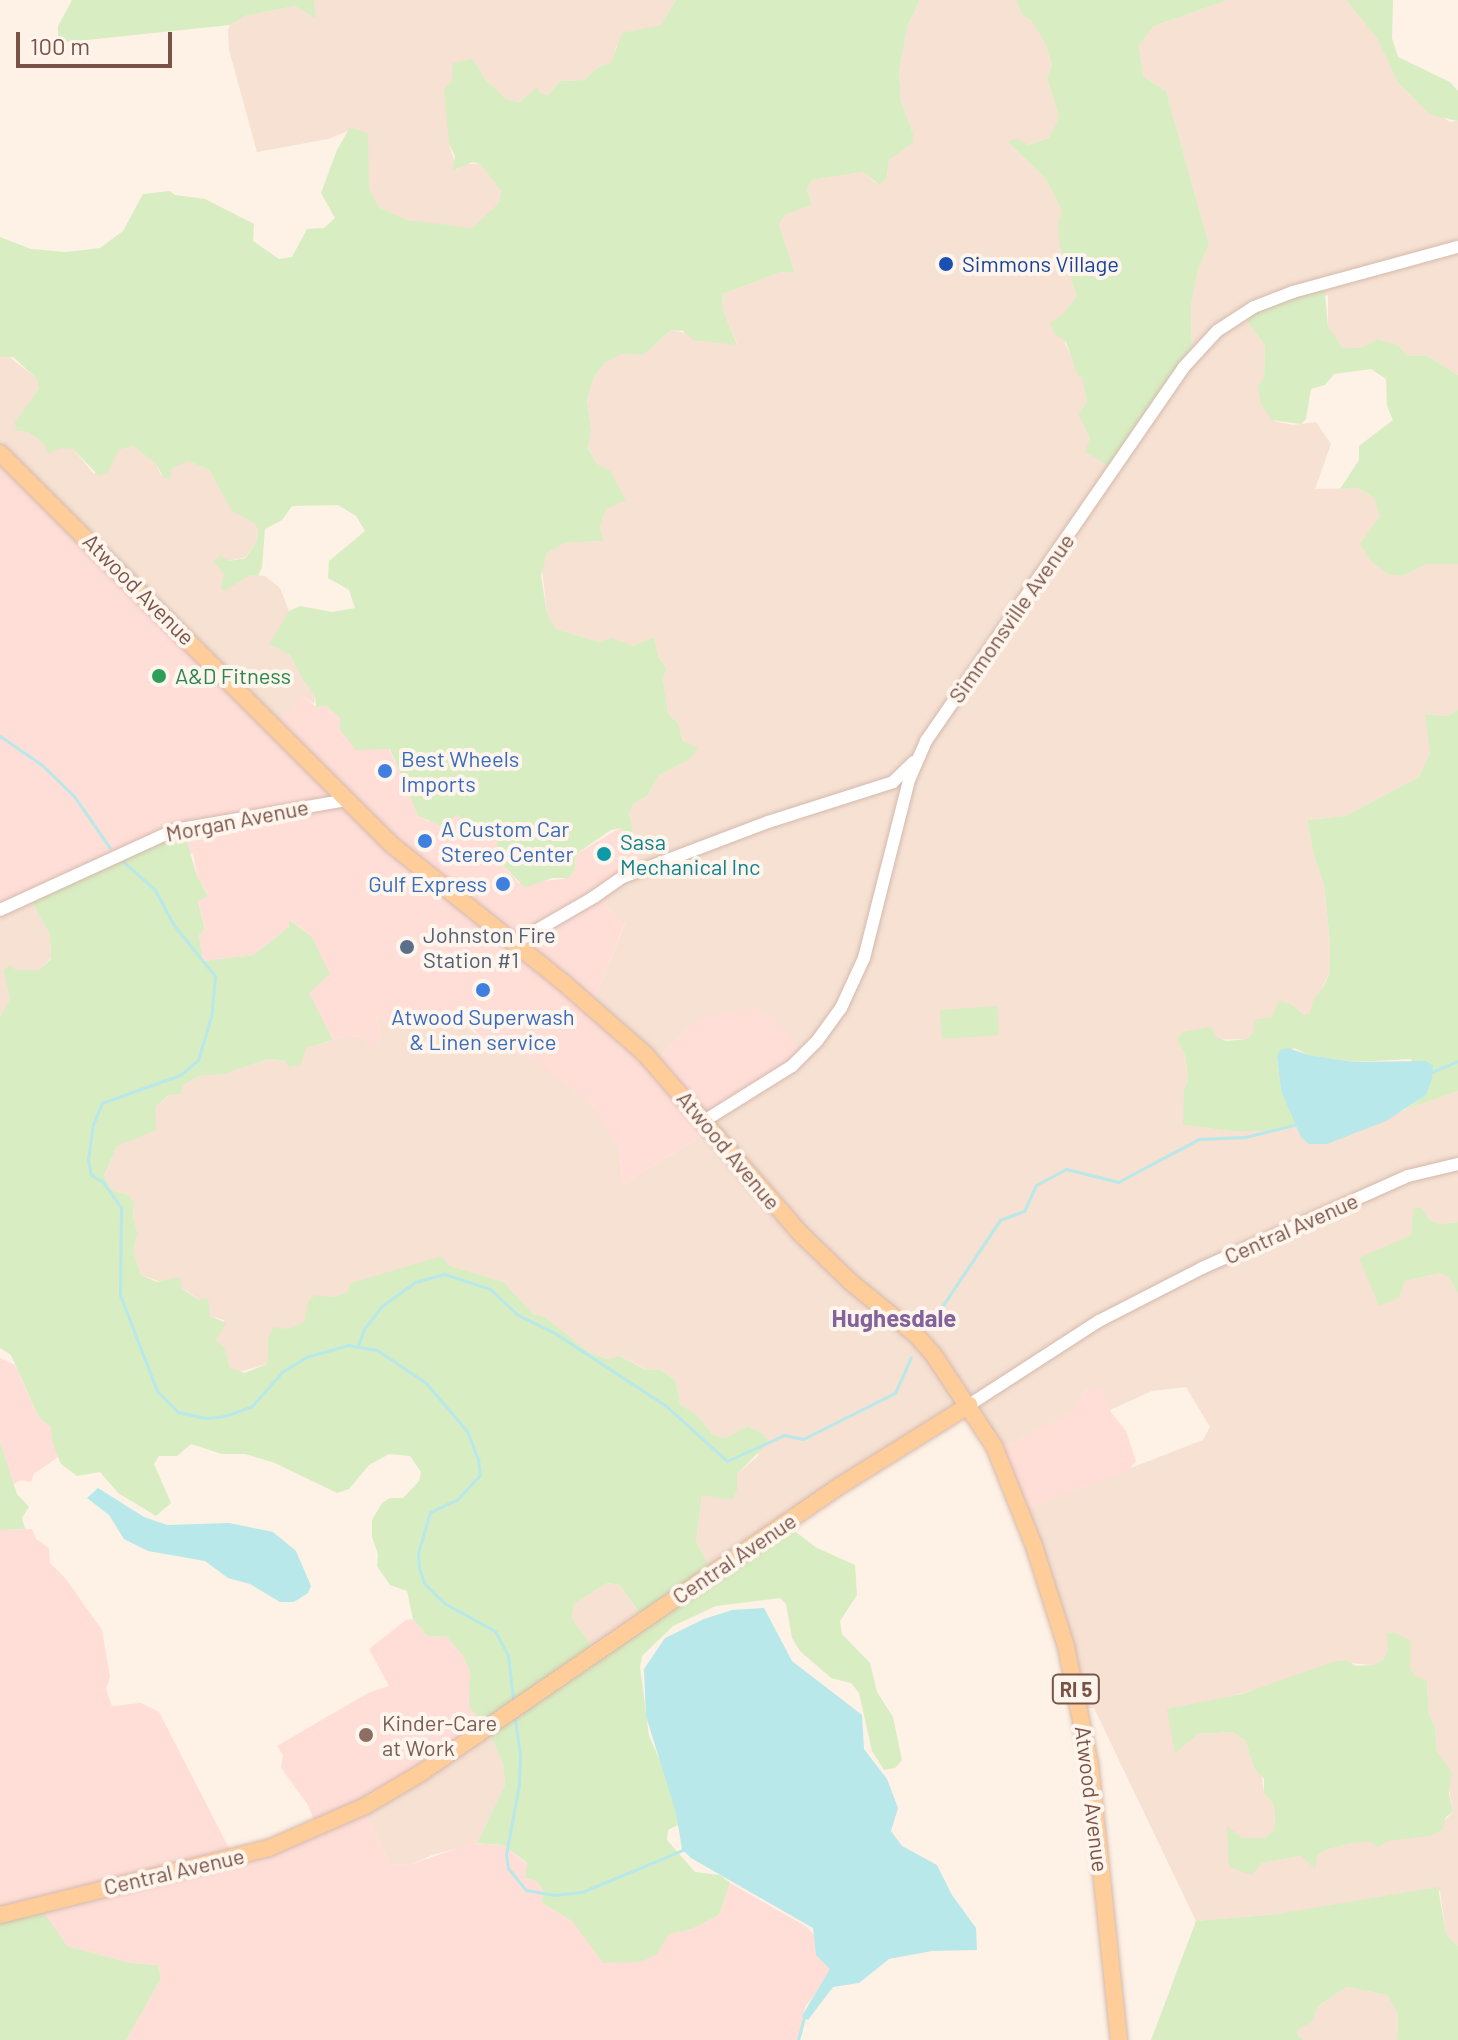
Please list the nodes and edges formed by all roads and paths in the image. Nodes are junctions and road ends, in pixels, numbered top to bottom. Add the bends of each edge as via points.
1 (1458, 247) edge
2 (0, 453) edge
3 (917, 760) junction
4 (347, 800) junction
5 (0, 910) edge
6 (513, 944) junction
7 (704, 1121) junction
8 (1458, 1164) edge
9 (969, 1405) junction
10 (0, 1915) edge
11 (1119, 2040) edge

1 - 3 street, Simmonsville Avenue via 1293,292 1254,307 1217,331 1176,377 951,702
2 - 4 main road, Atwood Avenue / RI 5
3 - 6 street via 893,782 623,877
3 - 7 street, Simmonsville Avenue via 864,958 841,1008 792,1066
4 - 5 street, Morgan Avenue via 175,830
4 - 6 main road, Atwood Avenue / RI 5 via 391,844
6 - 7 main road, Atwood Avenue / RI 5 via 645,1054
7 - 9 main road, Atwood Avenue / RI 5 via 802,1235 915,1334
8 - 9 street, Central Avenue via 1408,1176 1163,1287 1099,1321
9 - 10 main road, Central Avenue via 838,1487 365,1806 269,1848
9 - 11 main road, Atwood Avenue / RI 5 via 1016,1498 1073,1674 1092,1780

